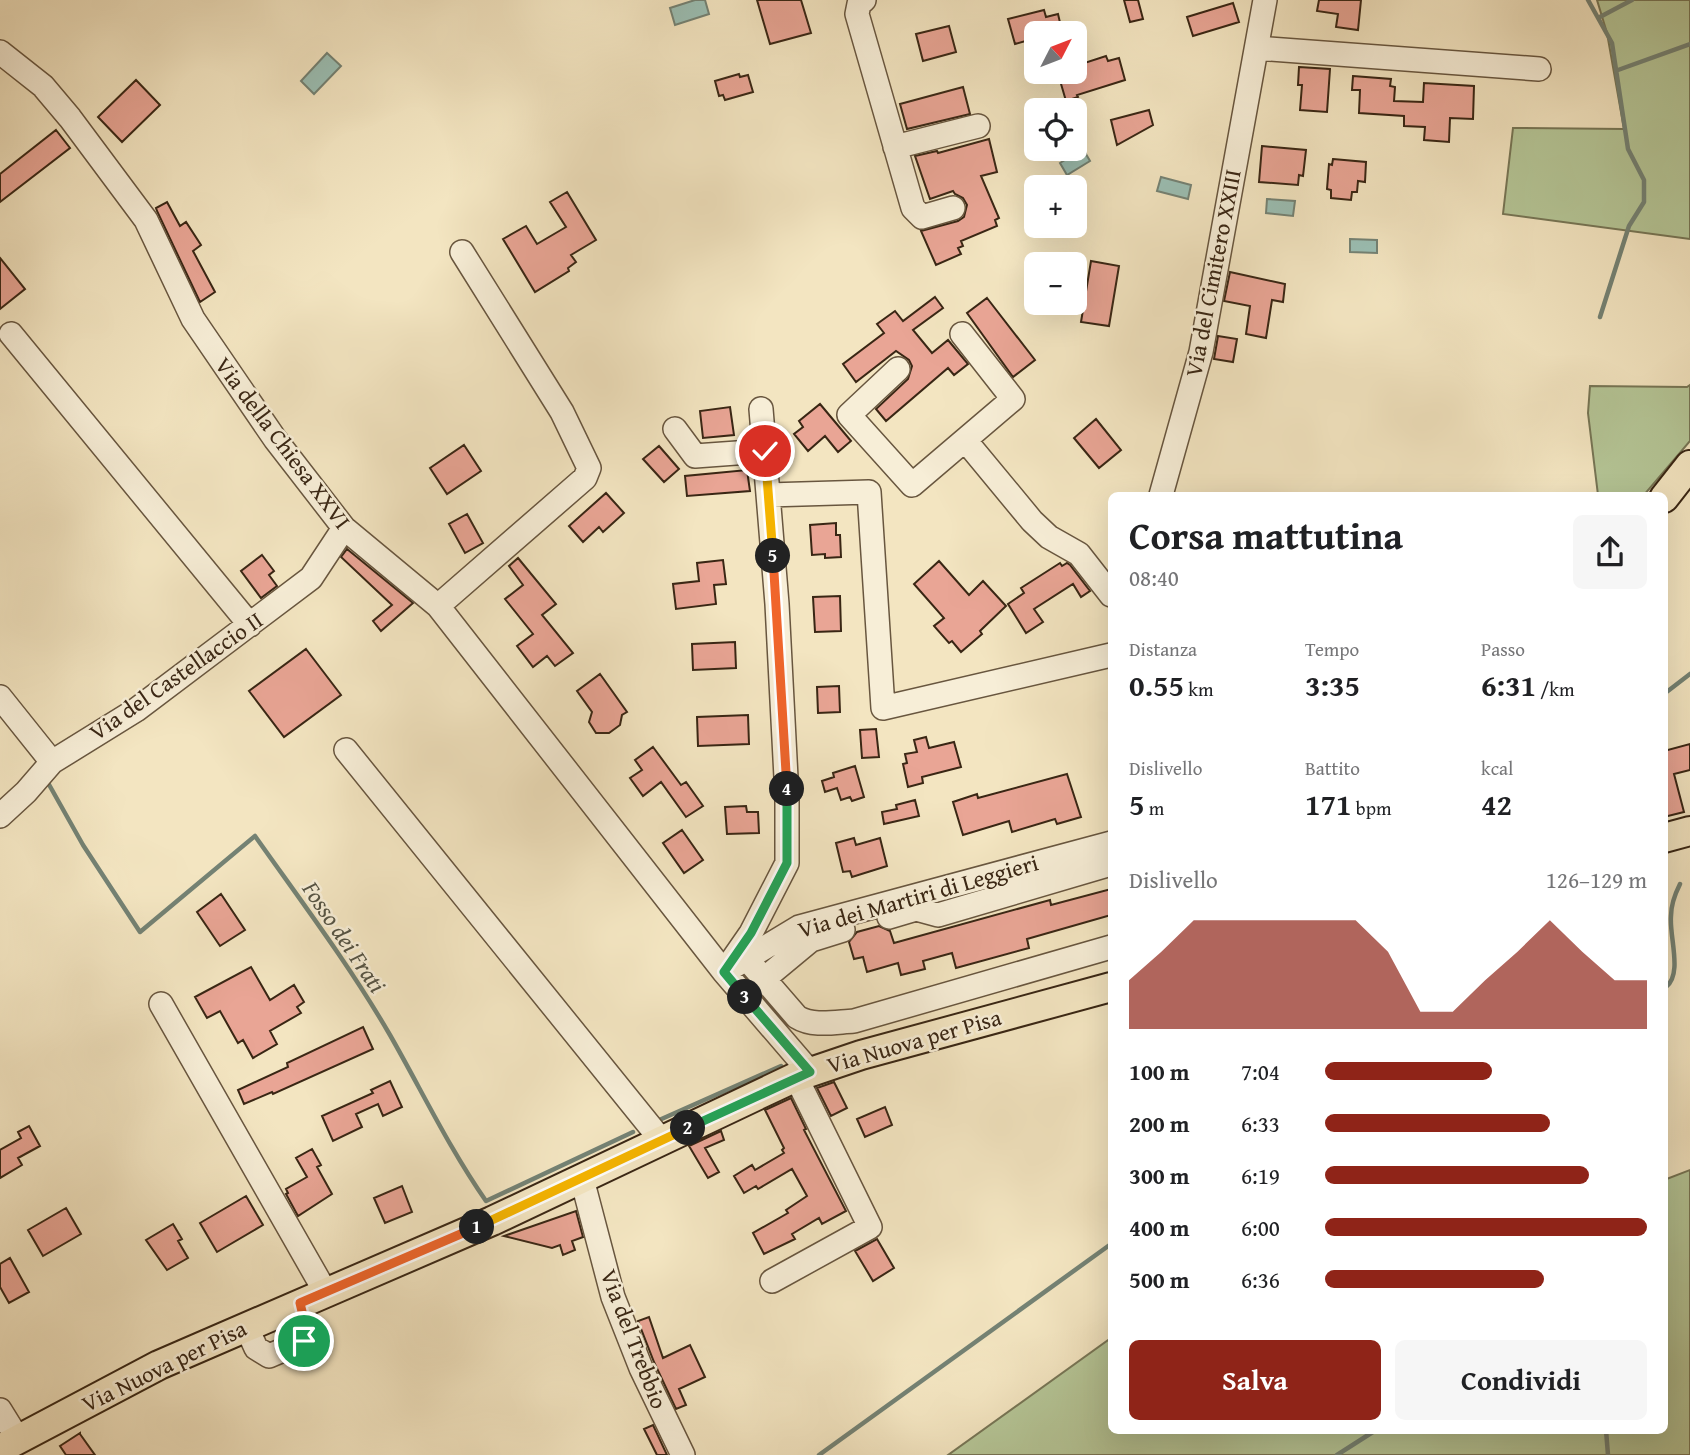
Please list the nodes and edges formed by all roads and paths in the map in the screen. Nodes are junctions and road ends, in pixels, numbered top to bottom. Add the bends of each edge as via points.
1 (864, 0) edge
2 (1265, 0) edge
3 (1257, 48) junction
4 (0, 52) edge
5 (1539, 69) dead end
6 (978, 126) dead end
7 (895, 147) junction
8 (953, 208) dead end
9 (461, 252) dead end
10 (11, 334) dead end
11 (962, 334) dead end
12 (898, 369) dead end
13 (761, 409) dead end
14 (675, 429) dead end
15 (965, 440) junction
16 (765, 451) junction
17 (1690, 465) edge
18 (1162, 492) edge
19 (1668, 493) edge
20 (768, 495) junction
21 (344, 528) junction
22 (1108, 591) edge
23 (438, 606) junction
24 (250, 625) junction
25 (1108, 656) edge
26 (3, 699) edge
27 (346, 750) dead end
28 (52, 762) junction
29 (0, 816) edge
30 (1690, 831) edge
31 (1668, 837) edge
32 (1108, 844) edge
33 (1108, 865) edge
34 (792, 942) junction
35 (1108, 948) edge
36 (746, 958) junction
37 (724, 972) junction
38 (764, 979) junction
39 (1108, 988) edge
40 (161, 1004) dead end
41 (803, 1075) junction
42 (662, 1141) junction
43 (582, 1179) junction
44 (772, 1281) dead end
45 (326, 1293) junction
46 (0, 1410) edge
47 (8, 1447) edge
48 (682, 1455) edge

1 - 7 street via 857,14
2 - 3 street, Via del Cimitero XXIII
3 - 5 street
3 - 18 street, Via del Cimitero XXIII via 1200,352
4 - 21 street, Via della Chiesa XXVI via 43,86 71,118 146,220 192,319
6 - 7 street
7 - 8 street via 917,215 922,218
9 - 23 street via 562,412 589,468 585,478
10 - 24 street
11 - 15 street via 1013,398
12 - 15 street via 849,415 912,485
13 - 16 street, Via dei Martiri di Leggieri
14 - 16 street via 695,456
15 - 22 street via 1032,520 1049,537 1079,554
16 - 20 street, Via dei Martiri di Leggieri
17 - 19 main road
20 - 25 street via 869,492 883,708
20 - 37 street, Via dei Martiri di Leggieri via 787,863 751,933
21 - 23 street, Via della Chiesa XXVI
21 - 24 street, Via del Castellaccio II via 311,578
23 - 37 street, Via della Chiesa XXVI
24 - 28 street, Via del Castellaccio II via 136,710
26 - 28 street
27 - 42 street
28 - 29 street, Via del Castellaccio II
30 - 31 main road
32 - 34 street, Via dei Martiri di Leggieri via 811,923 799,927
33 - 34 street via 938,915 916,909
34 - 36 street, Via dei Martiri di Leggieri
34 - 38 street
35 - 38 street via 854,1021 803,1021
36 - 37 street, Via dei Martiri di Leggieri
36 - 38 street
37 - 41 street, Via della Chiesa XXVI
39 - 41 main road, Via Nuova per Pisa via 860,1055
40 - 45 street
41 - 42 main road, Via Nuova per Pisa
41 - 44 street, Via della Chiesa XXVI via 870,1227
42 - 43 main road, Via Nuova per Pisa
43 - 45 main road, Via Nuova per Pisa
43 - 48 street, Via del Trebbio via 613,1297
45 - 47 main road, Via Nuova per Pisa via 159,1364
46 - 47 street

